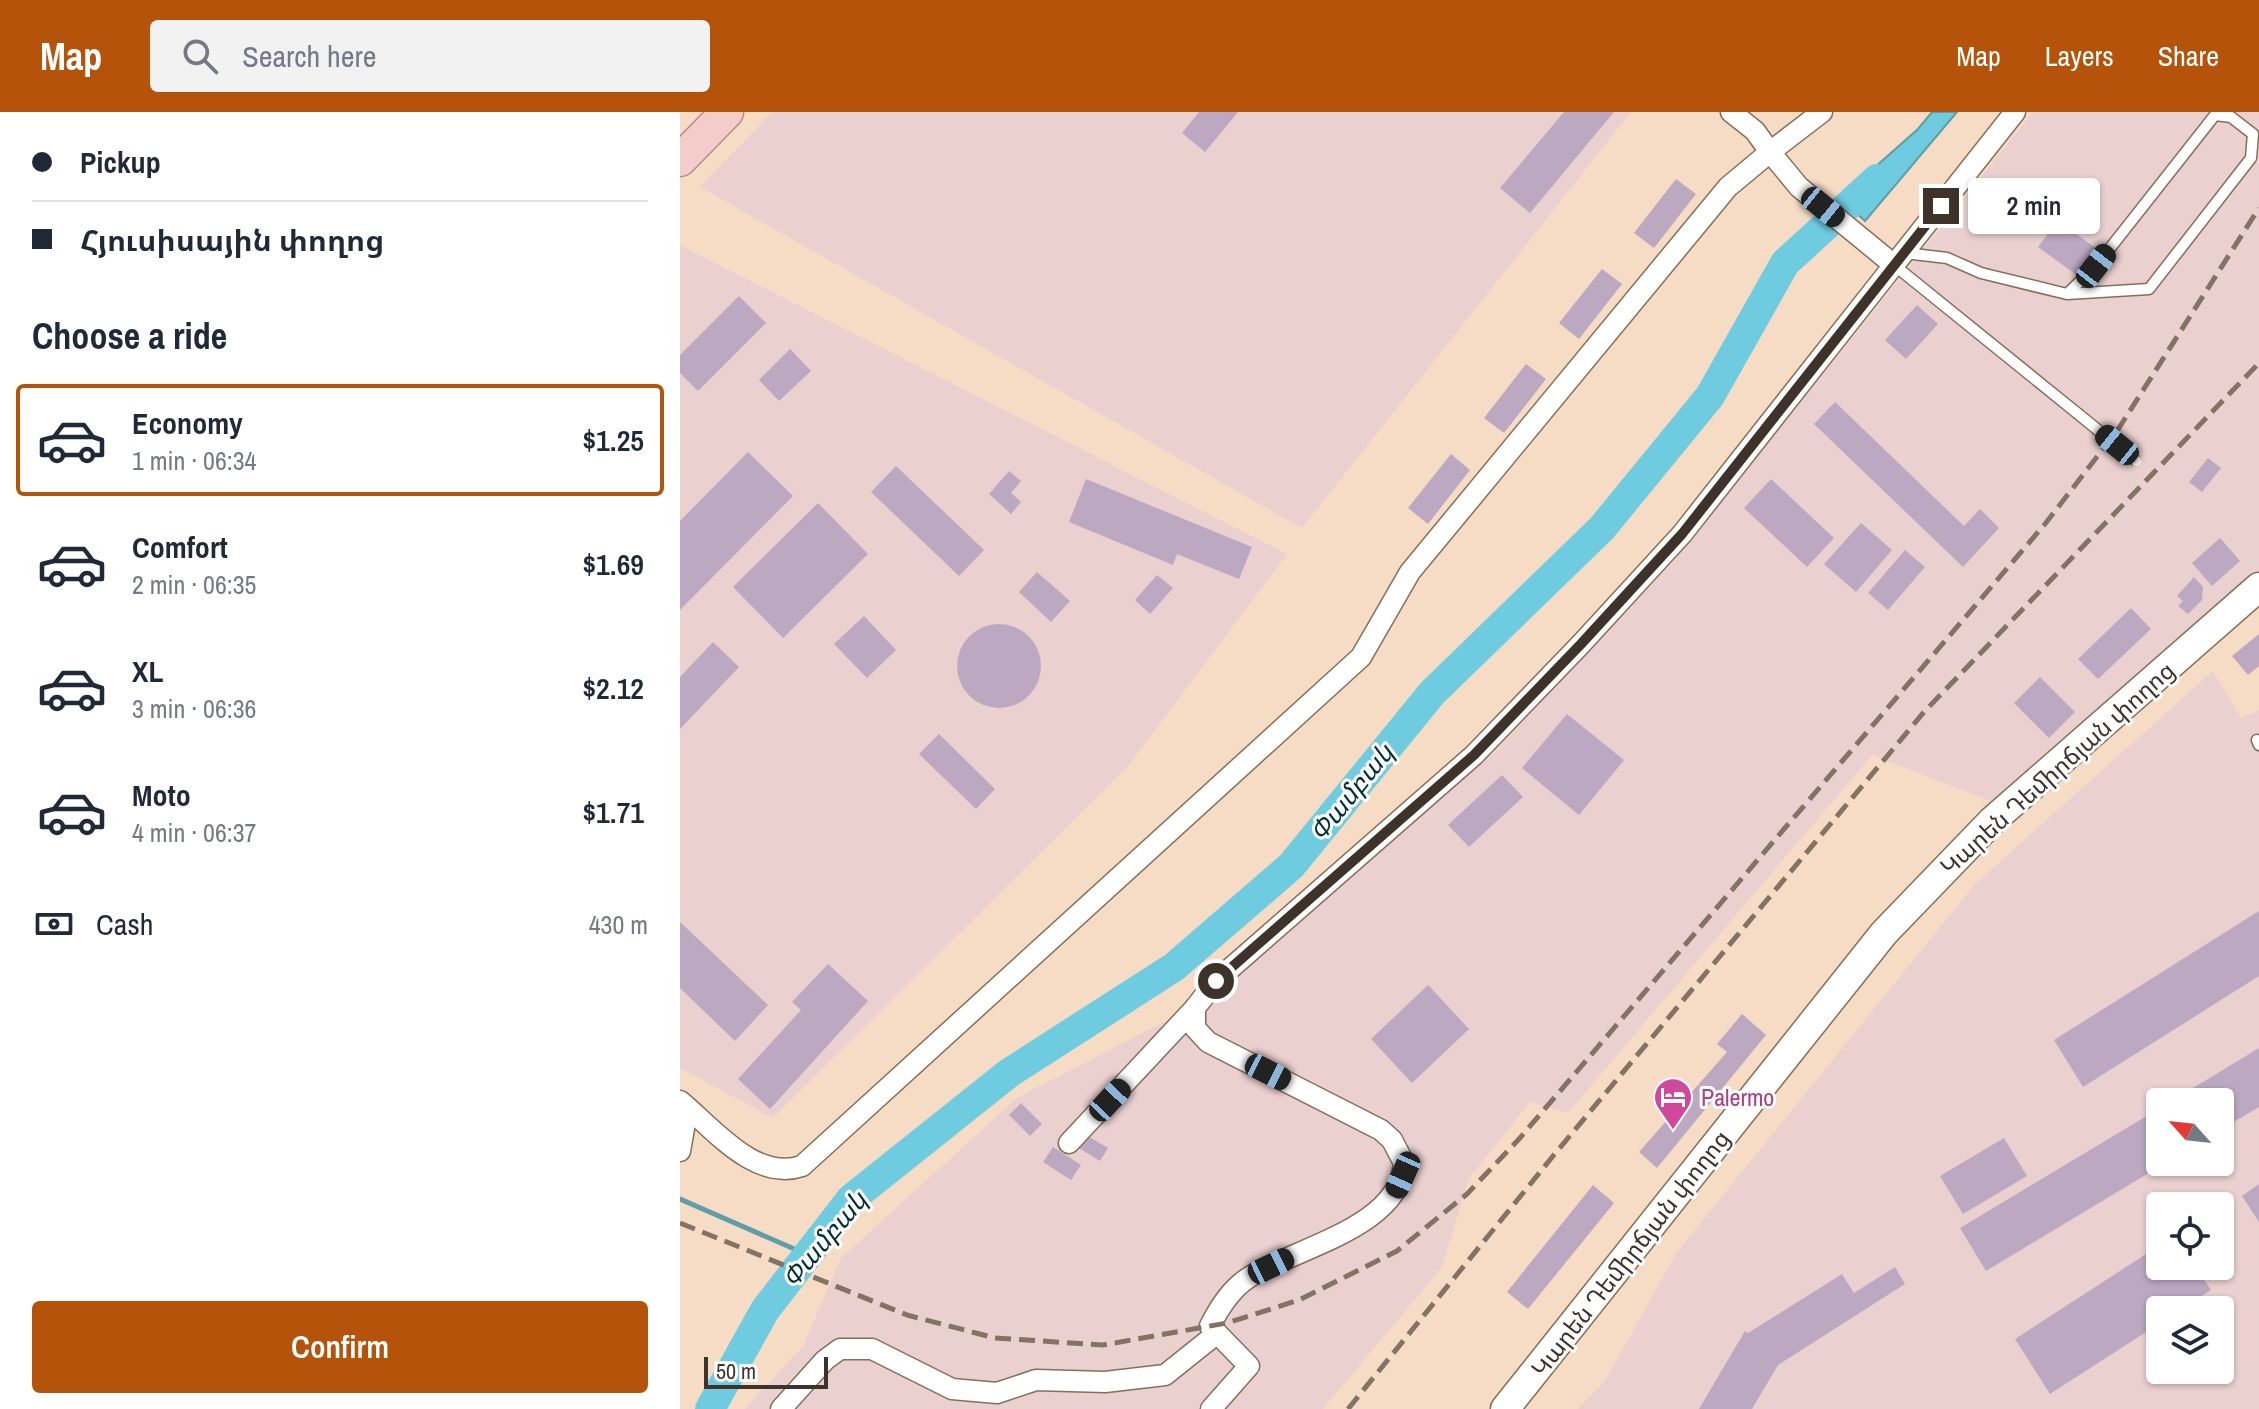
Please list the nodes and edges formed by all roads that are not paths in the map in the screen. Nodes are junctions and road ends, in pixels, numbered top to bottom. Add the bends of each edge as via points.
1 (727, 112) edge
2 (1731, 112) edge
3 (1822, 112) edge
4 (2015, 112) edge
5 (1770, 152) junction
6 (680, 160) edge
7 (1900, 259) junction
8 (2067, 294) junction
9 (2136, 461) dead end
10 (2259, 587) edge
11 (1195, 1008) junction
12 (680, 1101) edge
13 (680, 1107) edge
14 (1069, 1143) dead end
15 (680, 1151) edge
16 (1215, 1335) junction
17 (781, 1409) edge
18 (1211, 1409) edge
19 (1505, 1409) edge

1 - 6 highway
2 - 5 street
3 - 5 street
4 - 7 street
5 - 7 street via 1799,187 1872,248
5 - 12 street via 1728,187 1410,572 1361,657 802,1166 785,1172 753,1161
7 - 8 lane via 1947,258 1981,273
7 - 9 lane, bridge
7 - 11 street via 1682,534 1581,644 1474,755 1216,981
8 - 8 lane via 2096,266 2215,115 2231,117 2253,134 2251,158 2149,289
10 - 19 main road, Կարեն Դեմիրճյան փողոց via 1992,821 1884,933
11 - 14 street
11 - 16 street via 1195,1028 1208,1042 1381,1130 1404,1163 1396,1190 1378,1212 1236,1287 1210,1326
13 - 15 street via 685,1123
16 - 17 street via 1165,1375 1105,1382 1036,1380 997,1393 952,1389 885,1353 855,1346 825,1360
16 - 18 street via 1249,1366

